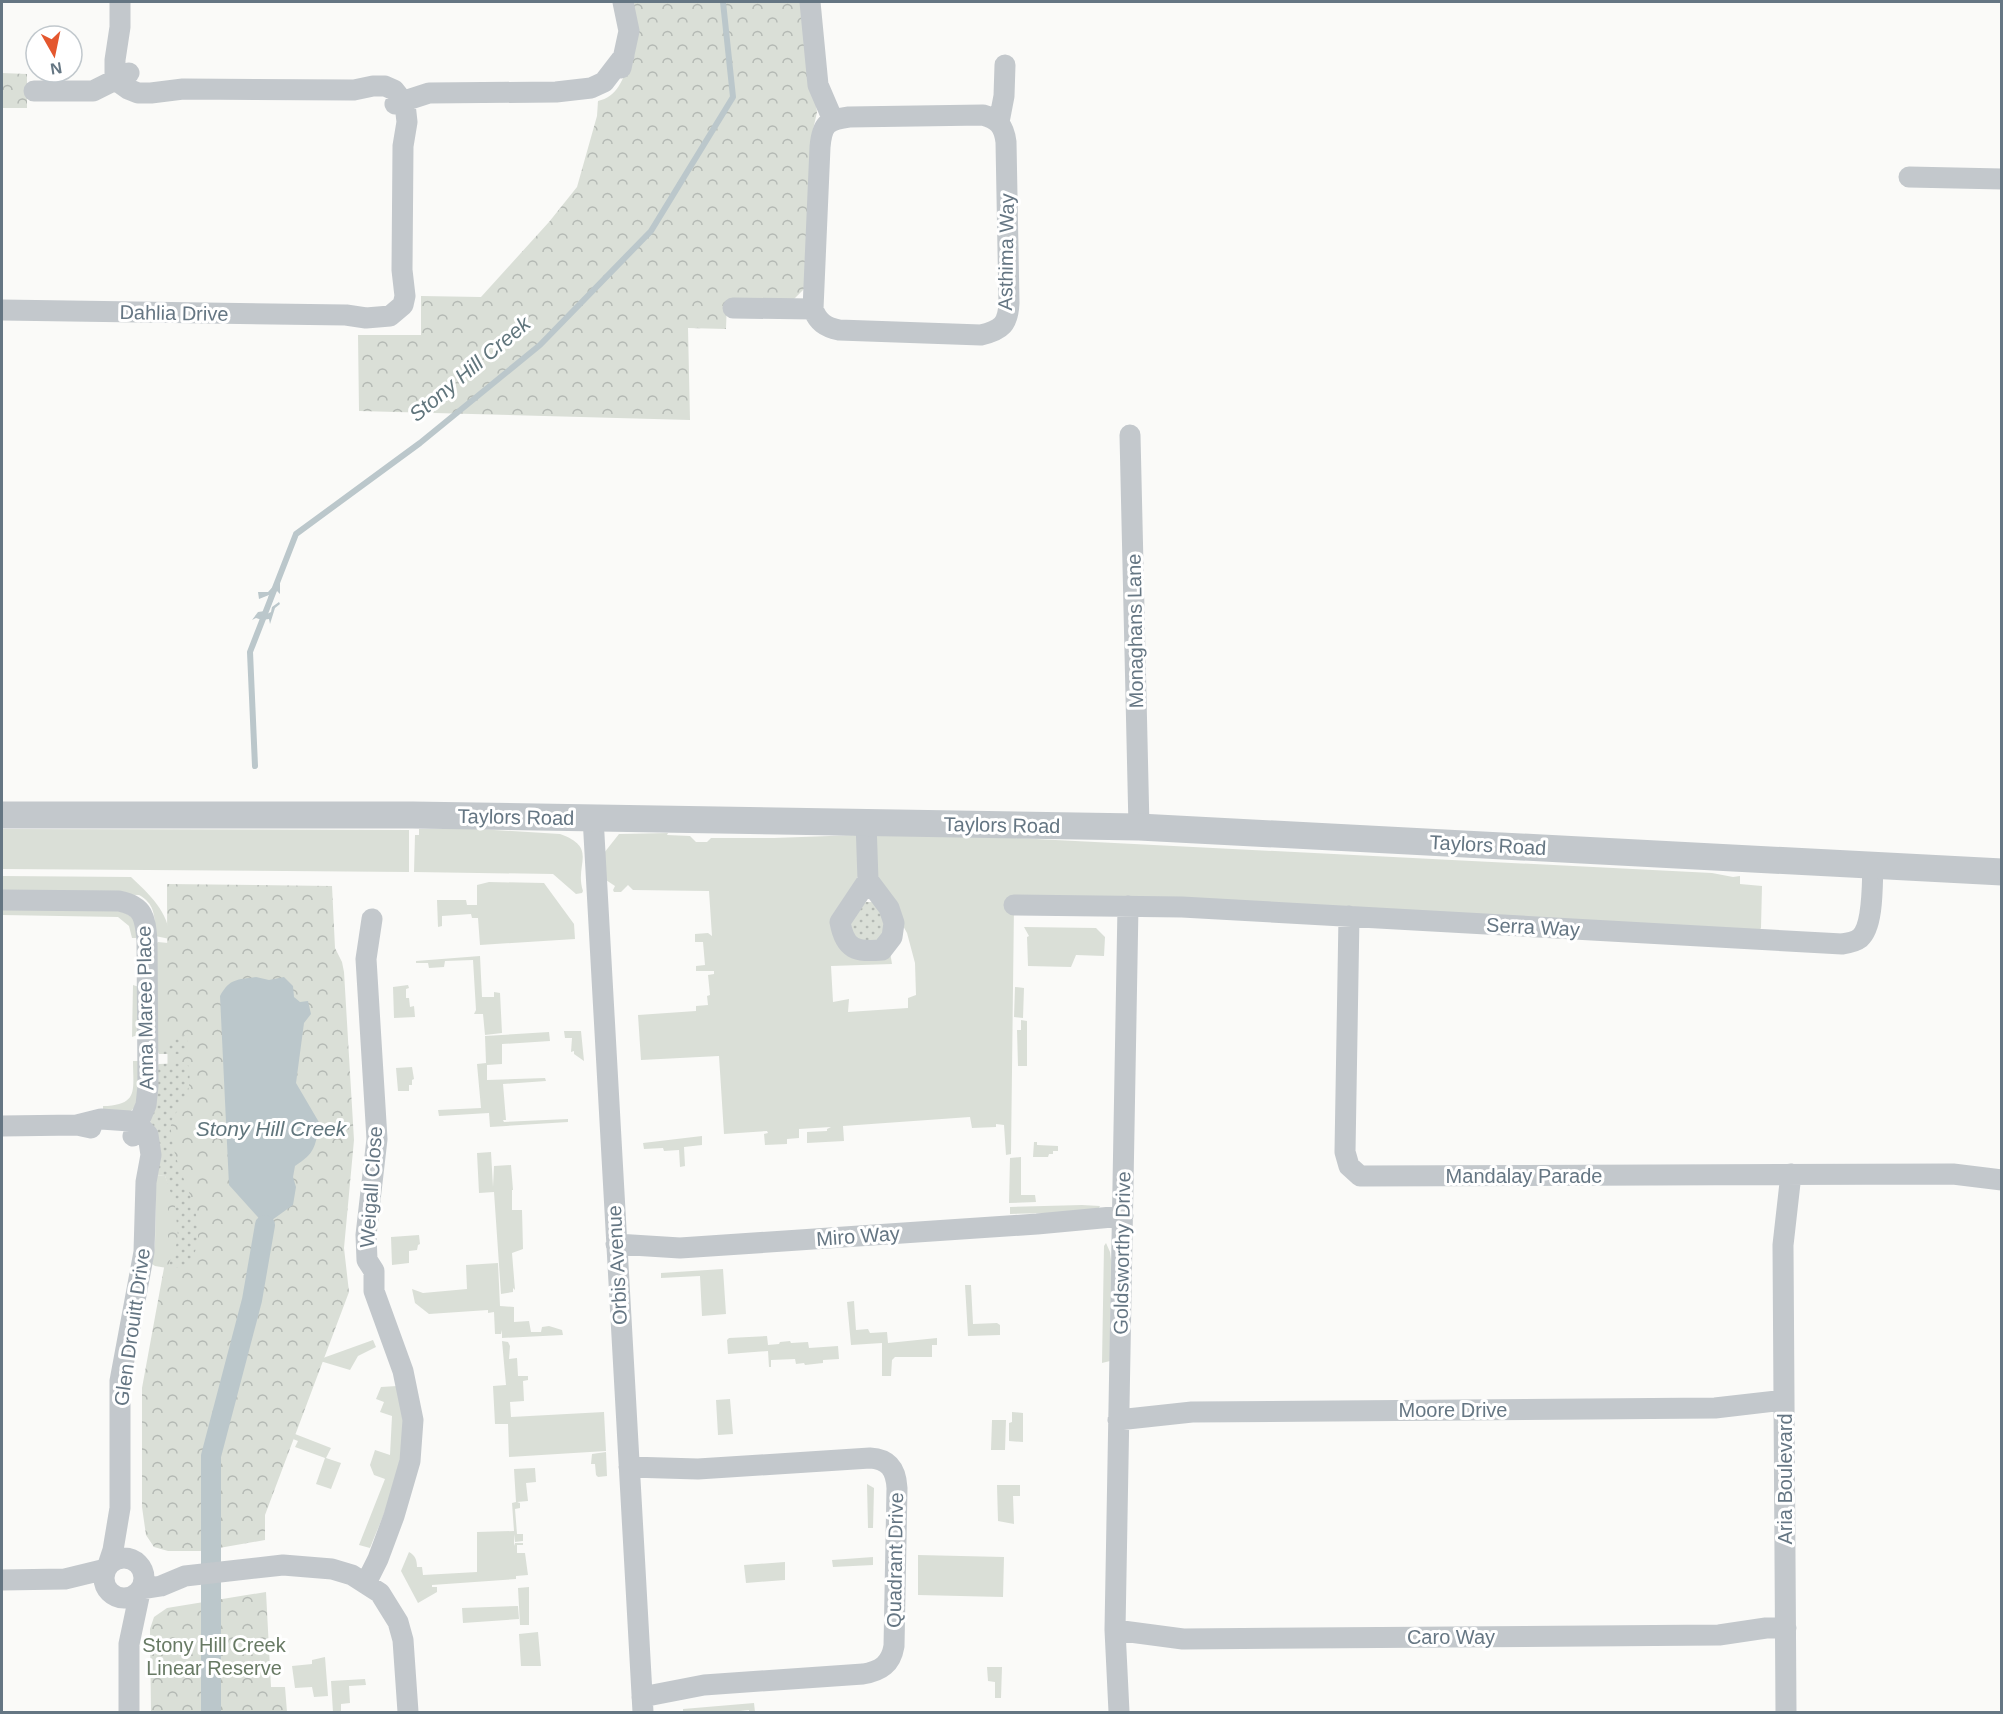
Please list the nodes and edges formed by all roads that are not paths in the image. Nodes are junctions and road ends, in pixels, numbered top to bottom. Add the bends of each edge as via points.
1 (120, 2) edge
2 (623, 2) edge
3 (810, 2) edge
4 (1005, 65) dead end
5 (124, 76) junction
6 (34, 91) dead end
7 (399, 103) junction
8 (833, 120) junction
9 (999, 122) junction
10 (1909, 177) dead end
11 (2001, 178) edge
12 (733, 308) dead end
13 (813, 309) junction
14 (2, 310) edge
15 (1130, 435) dead end
16 (2, 814) edge
17 (593, 818) junction
18 (866, 822) junction
19 (1139, 827) junction
20 (1874, 864) junction
21 (2001, 872) edge
22 (868, 880) dead end
23 (2, 900) edge
24 (1014, 905) dead end
25 (1128, 906) junction
26 (1349, 916) junction
27 (372, 919) dead end
28 (2, 1126) edge
29 (136, 1131) junction
30 (2001, 1167) edge
31 (1953, 1174) junction
32 (1782, 1175) junction
33 (2001, 1179) edge
34 (1122, 1225) junction
35 (617, 1253) junction
36 (1784, 1408) junction
37 (1118, 1411) junction
38 (629, 1474) junction
39 (120, 1508) junction
40 (136, 1562) junction
41 (107, 1567) junction
42 (185, 1576) junction
43 (65, 1579) junction
44 (2, 1580) edge
45 (366, 1583) junction
46 (141, 1590) junction
47 (109, 1592) junction
48 (1786, 1635) junction
49 (1115, 1639) junction
50 (129, 1644) junction
51 (642, 1697) edge
52 (129, 1713) edge
53 (408, 1713) edge
54 (1119, 1713) edge
55 (1786, 1713) edge

1 - 5 street
2 - 7 street via 629,31 624,56 599,86 556,92 435,92
3 - 8 street via 818,85
4 - 9 street, Asthima Way
5 - 6 street via 93,91
5 - 7 street via 183,89 354,90
7 - 14 street, Dahlia Drive via 405,296 403,305 390,316 380,319 346,315
8 - 9 street via 982,115
8 - 13 street via 821,134
9 - 13 street, Asthima Way via 1006,142 1009,303 1008,315 997,331 981,335 839,330 818,320
10 - 11 street
12 - 13 street
15 - 19 street, Monaghans Lane
16 - 17 street, Taylors Road
17 - 18 street, Taylors Road
17 - 35 street, Orbis Avenue
18 - 19 street, Taylors Road
18 - 22 street
19 - 20 street, Taylors Road
20 - 21 street, Taylors Road
20 - 26 street, Serra Way via 1866,930 1858,940 1842,944
23 - 29 street, Anna Maree Place via 119,901 140,910 147,940 148,1086
24 - 25 street
25 - 26 street, Serra Way
25 - 34 street, Goldsworthy Drive
26 - 32 street, Mandalay Parade via 1345,1152 1349,1166 1360,1176
27 - 45 street, Weigall Close via 366,959 377,1139 366,1235 367,1260 374,1270 374,1291 403,1371 413,1420 407,1472 394,1516
28 - 29 street via 77,1125 101,1119 130,1121
29 - 39 street, Glen Drouitt Drive via 148,1135 151,1155 146,1182 144,1252 120,1381
30 - 31 street, Mandalay Parade
31 - 32 street, Mandalay Parade
31 - 33 street, Mandalay Parade
32 - 36 street, Aria Boulevard
34 - 35 street, Miro Way via 1037,1224
34 - 37 street, Goldsworthy Drive
35 - 38 street, Orbis Avenue
36 - 37 street, Moore Drive via 1764,1415 1714,1408
36 - 48 street, Aria Boulevard
37 - 49 street, Goldsworthy Drive
38 - 51 street, Orbis Avenue
38 - 51 street, Quadrant Drive via 876,1458 886,1461 894,1470 897,1488 894,1646 886,1665 863,1674 704,1685
39 - 40 street, Glen Drouitt Drive
39 - 41 street, Glen Drouitt Drive
40 - 41 street via 120,1558
40 - 42 street
40 - 46 street via 144,1575
41 - 43 street
41 - 47 street via 104,1580
42 - 45 street via 282,1565 332,1569
42 - 46 street
43 - 44 street
43 - 47 street
45 - 53 street via 380,1593 398,1622 403,1640
46 - 47 street via 129,1599
46 - 50 street
47 - 50 street
48 - 49 street, Caro Way
48 - 55 street, Aria Boulevard
49 - 54 street, Goldsworthy Drive
50 - 52 street

